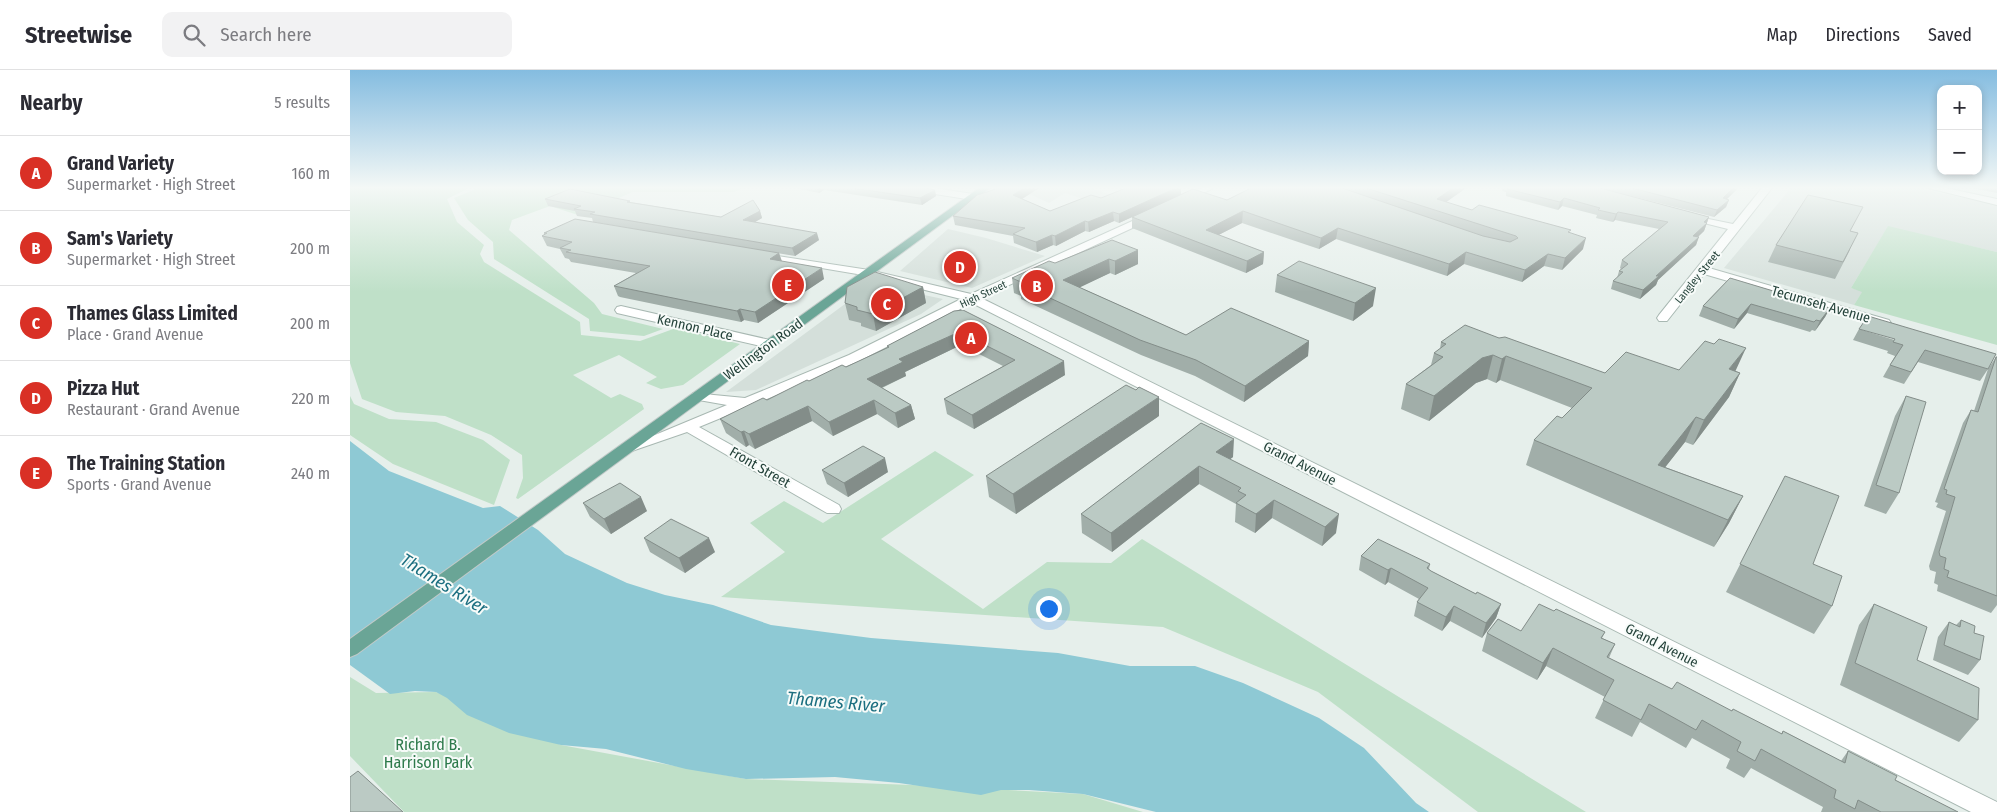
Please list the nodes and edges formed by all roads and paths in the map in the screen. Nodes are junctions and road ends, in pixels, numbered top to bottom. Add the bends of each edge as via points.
1 (939, 223) edge
2 (1136, 223) edge
3 (1715, 223) edge
4 (1739, 223) edge
5 (1735, 228) junction
6 (752, 253) edge
7 (1702, 270) junction
8 (869, 273) junction
9 (972, 298) junction
10 (621, 310) dead end
11 (1664, 318) dead end
12 (1901, 328) edge
13 (770, 344) junction
14 (698, 396) junction
15 (757, 399) junction
16 (687, 426) junction
17 (626, 448) junction
18 (833, 509) dead end
19 (350, 649) edge
20 (1994, 812) edge

1 - 8 main road, Wellington Road
2 - 9 street, High Street
3 - 5 street
4 - 5 street, Langley Street
5 - 7 street, Langley Street
6 - 8 street, Grand Avenue
7 - 11 street, Langley Street
7 - 12 street, Tecumseh Avenue
8 - 9 street, Grand Avenue
8 - 13 main road, Wellington Road
9 - 15 street, High Street via 854,358
9 - 20 street, Grand Avenue
10 - 13 street, Kennon Place
13 - 14 main road, Wellington Road
14 - 15 street, High Street via 731,402
14 - 17 main road, Wellington Road
15 - 16 street, High Street
16 - 17 street, High Street
16 - 18 street, Front Street
17 - 19 main road, Wellington Road

